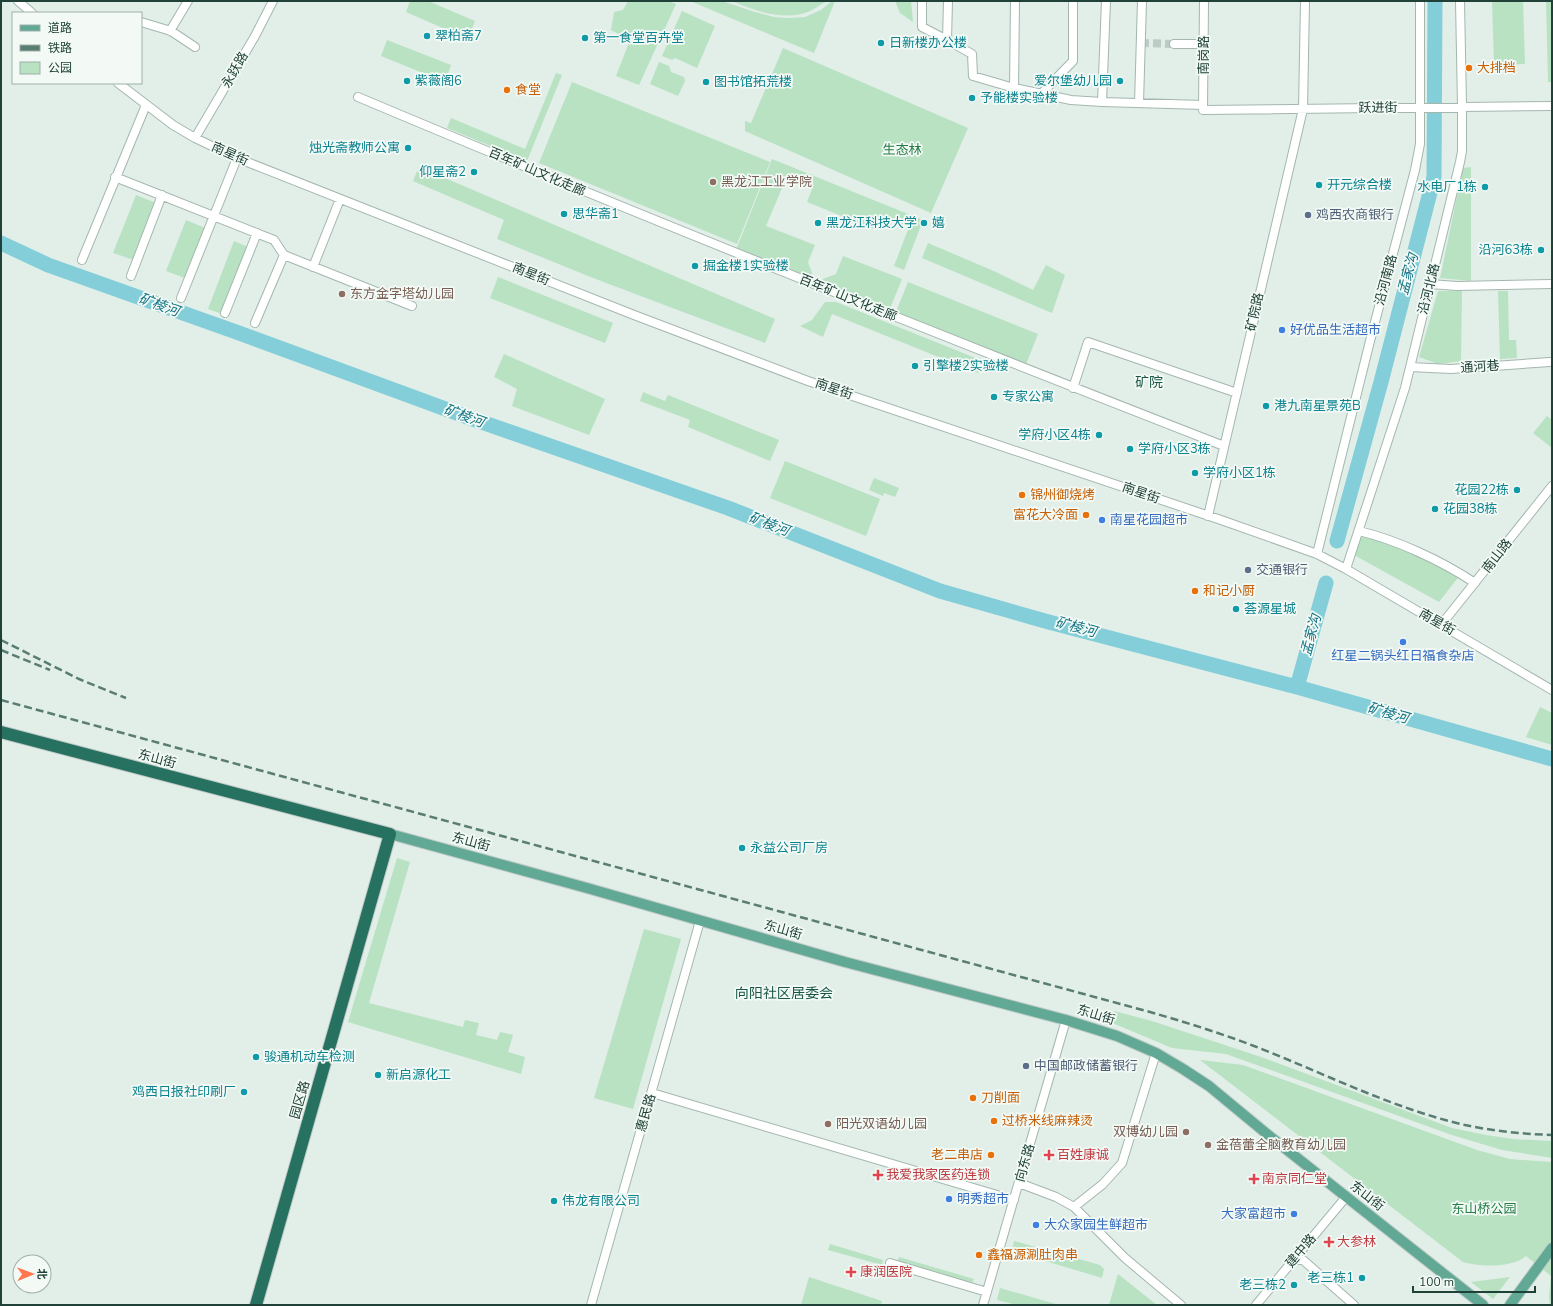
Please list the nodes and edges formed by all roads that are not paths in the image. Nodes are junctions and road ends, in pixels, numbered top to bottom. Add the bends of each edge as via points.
1 (18, 1) edge
2 (188, 1) edge
3 (274, 1) edge
4 (922, 1) edge
5 (948, 1) edge
6 (1015, 1) edge
7 (1073, 1) edge
8 (1106, 1) edge
9 (1142, 1) edge
10 (1204, 1) edge
11 (1305, 1) edge
12 (1420, 1) edge
13 (1460, 1) edge
14 (31, 12) edge
15 (142, 22) edge
16 (170, 31) junction
17 (947, 40) junction
18 (1174, 44) tunnel mouth
19 (1204, 44) junction
20 (195, 47) dead end
21 (119, 84) edge
22 (1014, 88) junction
23 (1041, 94) junction
24 (358, 97) dead end
25 (1102, 102) junction
26 (1139, 103) junction
27 (146, 105) junction
28 (1552, 106) edge
29 (1462, 107) junction
30 (1203, 108) junction
31 (1423, 108) junction
32 (1303, 109) junction
33 (195, 138) junction
34 (237, 158) junction
35 (116, 177) junction
36 (162, 195) junction
37 (340, 199) junction
38 (214, 216) junction
39 (257, 233) junction
40 (284, 255) junction
41 (82, 260) dead end
42 (313, 267) junction
43 (131, 276) dead end
44 (1430, 284) junction
45 (1552, 284) edge
46 (181, 298) dead end
47 (412, 306) dead end
48 (225, 314) dead end
49 (255, 324) dead end
50 (1550, 362) dead end
51 (1410, 367) junction
52 (1073, 388) junction
53 (1237, 393) junction
54 (1224, 446) junction
55 (1552, 486) edge
56 (1208, 516) junction
57 (1359, 531) junction
58 (1317, 554) junction
59 (1346, 569) junction
60 (1475, 583) junction
61 (1441, 625) junction
62 (1552, 690) edge
63 (1, 732) edge
64 (390, 834) junction
65 (700, 921) junction
66 (1066, 1020) junction
67 (1156, 1053) junction
68 (652, 1093) junction
69 (1019, 1183) junction
70 (1346, 1197) junction
71 (1014, 1200) junction
72 (1074, 1207) junction
73 (1552, 1248) edge
74 (1293, 1260) junction
75 (890, 1263) dead end
76 (987, 1292) junction
77 (256, 1305) edge
78 (592, 1305) edge
79 (983, 1305) edge
80 (1181, 1305) edge
81 (1256, 1305) edge
82 (1354, 1305) edge
83 (1482, 1305) edge
84 (1510, 1305) edge

1 - 14 street
2 - 16 street
3 - 33 street, 永跃路
4 - 17 street via 922,27
5 - 17 street
6 - 22 street
7 - 23 street via 1073,61
8 - 25 street
9 - 26 street
10 - 19 street, 南岗路
11 - 32 street, 矿院路
12 - 31 street, 沿河南路
13 - 29 street, 沿河北路
15 - 16 street
16 - 20 street
17 - 22 street, 跃进街 via 972,54 973,76
18 - 19 street
19 - 30 street, 南岗路
21 - 27 street, 南星街
22 - 23 street, 跃进街
23 - 25 street, 跃进街 via 1071,100
24 - 52 street, 百年矿山文化走廊 via 598,197
25 - 26 street, 跃进街
26 - 30 street, 跃进街
27 - 33 street, 南星街 via 173,126
27 - 35 street
28 - 29 street, 跃进街
29 - 31 street, 跃进街
29 - 44 street, 沿河北路 via 1461,157
30 - 32 street, 跃进街
31 - 32 street, 跃进街
31 - 58 street, 沿河南路 via 1415,170
32 - 53 street, 矿院路
33 - 34 street, 南星街
34 - 37 street, 南星街
34 - 38 street
35 - 36 street
35 - 41 street
36 - 38 street
36 - 43 street
37 - 42 street
37 - 56 street, 南星街 via 808,381
38 - 39 street
38 - 46 street
39 - 40 street via 274,240
39 - 48 street
40 - 42 street
40 - 49 street
42 - 47 street
44 - 45 street
44 - 51 street, 沿河北路
50 - 51 street, 通河巷 via 1451,369
51 - 57 street, 沿河北路
52 - 53 street via 1088,342
52 - 54 street, 百年矿山文化走廊
53 - 54 street, 矿院路
54 - 56 street, 矿院路
55 - 60 street, 南山路
56 - 58 street, 南星街
57 - 59 street, 沿河北路
57 - 60 street via 1433,559
58 - 59 street, 南星街
59 - 61 street, 南星街
60 - 61 street, 南山路
61 - 62 street, 南星街
63 - 64 highway, 东山街
64 - 65 main road, 东山街
64 - 77 highway, 园区路
65 - 66 main road, 东山街
65 - 68 street, 惠民路
66 - 67 main road, 东山街 via 1117,1036
66 - 69 street, 向东路
67 - 70 main road, 东山街 via 1209,1086
67 - 72 street via 1122,1163 1103,1184
68 - 71 street
68 - 78 street, 惠民路
69 - 71 street, 向东路
69 - 72 street
70 - 74 street, 建中路
70 - 83 main road, 东山街
71 - 76 street, 向东路
72 - 80 street via 1125,1258
73 - 84 main road
74 - 81 street, 建中路
74 - 82 street via 1303,1260
75 - 76 street
76 - 79 street, 向东路

